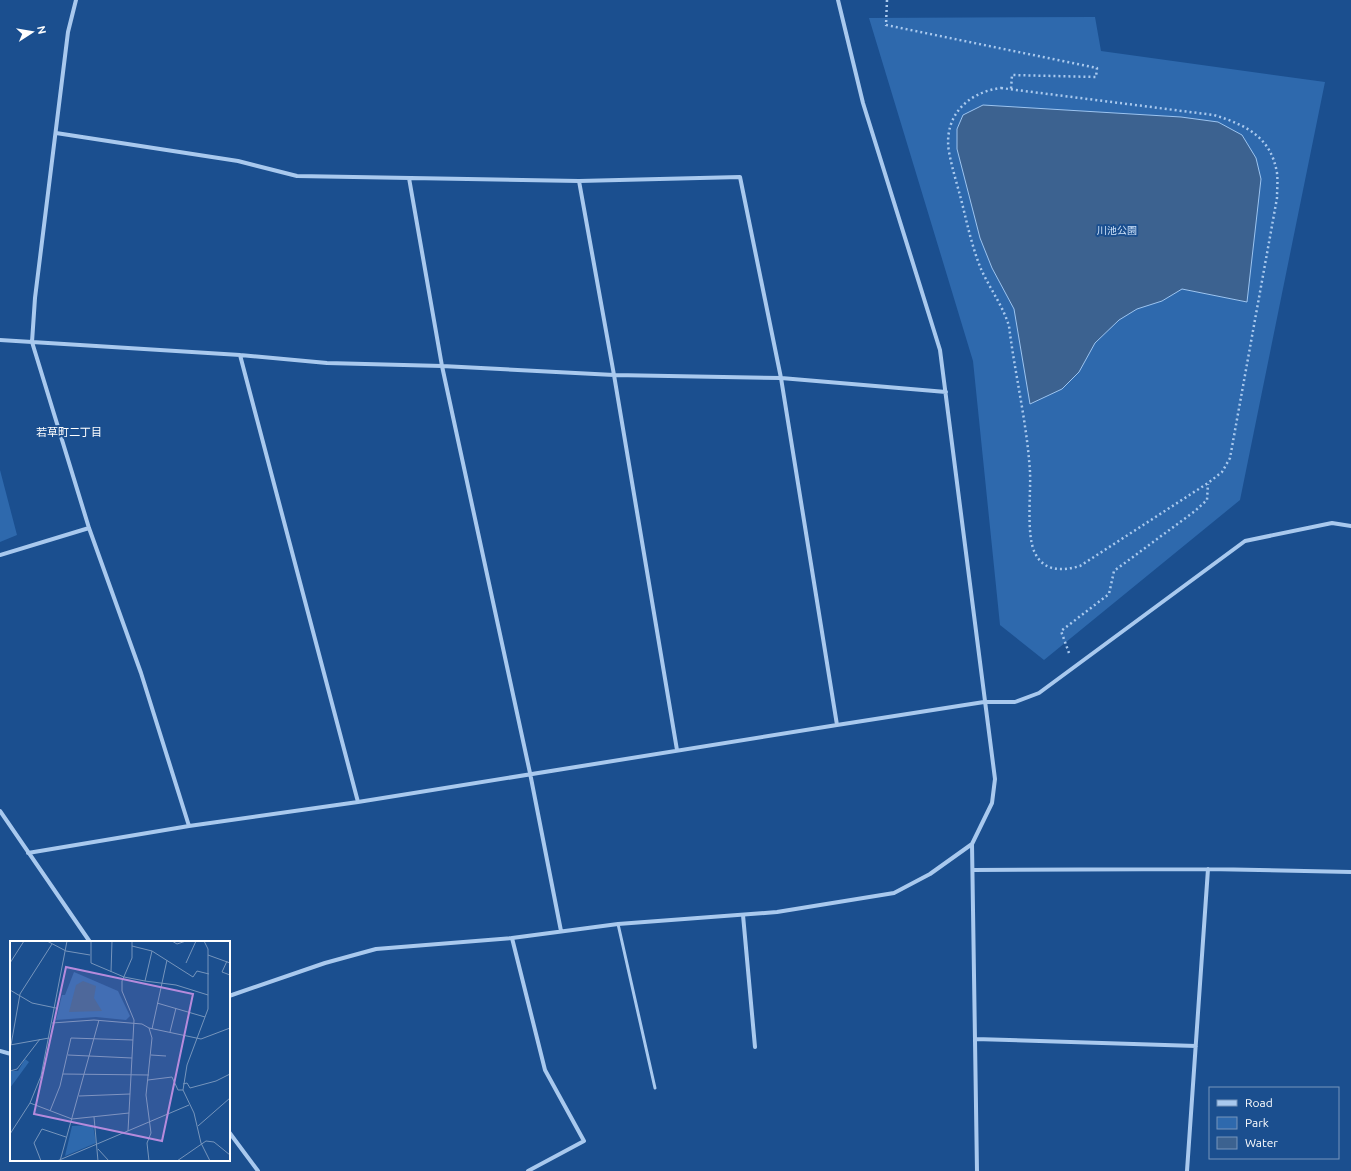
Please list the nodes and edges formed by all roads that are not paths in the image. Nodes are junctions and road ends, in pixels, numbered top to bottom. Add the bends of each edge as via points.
1 (76, 0) edge
2 (838, 0) edge
3 (56, 133) junction
4 (409, 178) junction
5 (579, 181) junction
6 (0, 340) edge
7 (32, 342) junction
8 (240, 354) junction
9 (442, 366) junction
10 (614, 375) junction
11 (781, 378) junction
12 (946, 392) junction
13 (1351, 526) edge
14 (89, 528) junction
15 (0, 555) edge
16 (984, 702) junction
17 (837, 725) junction
18 (677, 750) junction
19 (530, 773) junction
20 (358, 802) junction
21 (0, 811) edge
22 (189, 826) junction
23 (972, 844) junction
24 (28, 853) junction
25 (973, 870) junction
26 (1208, 870) junction
27 (1351, 872) edge
28 (743, 914) junction
29 (618, 924) junction
30 (561, 931) junction
31 (512, 938) junction
32 (89, 941) edge
33 (230, 996) edge
34 (975, 1039) junction
35 (1196, 1046) junction
36 (755, 1047) dead end
37 (0, 1051) edge
38 (10, 1054) edge
39 (655, 1088) dead end
40 (230, 1133) edge
41 (258, 1171) edge
42 (528, 1171) edge
43 (977, 1171) edge
44 (1187, 1171) edge

1 - 3 street via 68,32
2 - 12 street via 863,103 940,350
3 - 4 street via 238,160 297,176
3 - 7 street via 35,298
4 - 5 street
4 - 9 street
5 - 10 street
5 - 11 street via 740,177
6 - 7 street
7 - 8 street
7 - 14 street
8 - 9 street via 327,363
8 - 20 street
9 - 10 street
9 - 19 street
10 - 11 street
10 - 18 street
11 - 12 street
11 - 17 street
12 - 16 street
13 - 16 street via 1332,523 1244,541 1039,692 1015,702
14 - 15 street
14 - 22 street via 141,673
16 - 17 street
16 - 23 street via 995,779 992,802
17 - 18 street
18 - 19 street
19 - 20 street
19 - 30 street
20 - 22 street
21 - 24 street
22 - 24 street
23 - 25 street
23 - 28 street via 930,874 894,893 777,912
24 - 32 street
25 - 26 street
25 - 34 street
26 - 27 street
26 - 35 street
28 - 29 street
28 - 36 street
29 - 30 street
29 - 39 lane
30 - 31 street
31 - 33 street via 376,949 325,963
31 - 42 street via 545,1070 584,1141
34 - 35 street
34 - 43 street
35 - 44 street
37 - 38 street
40 - 41 street

